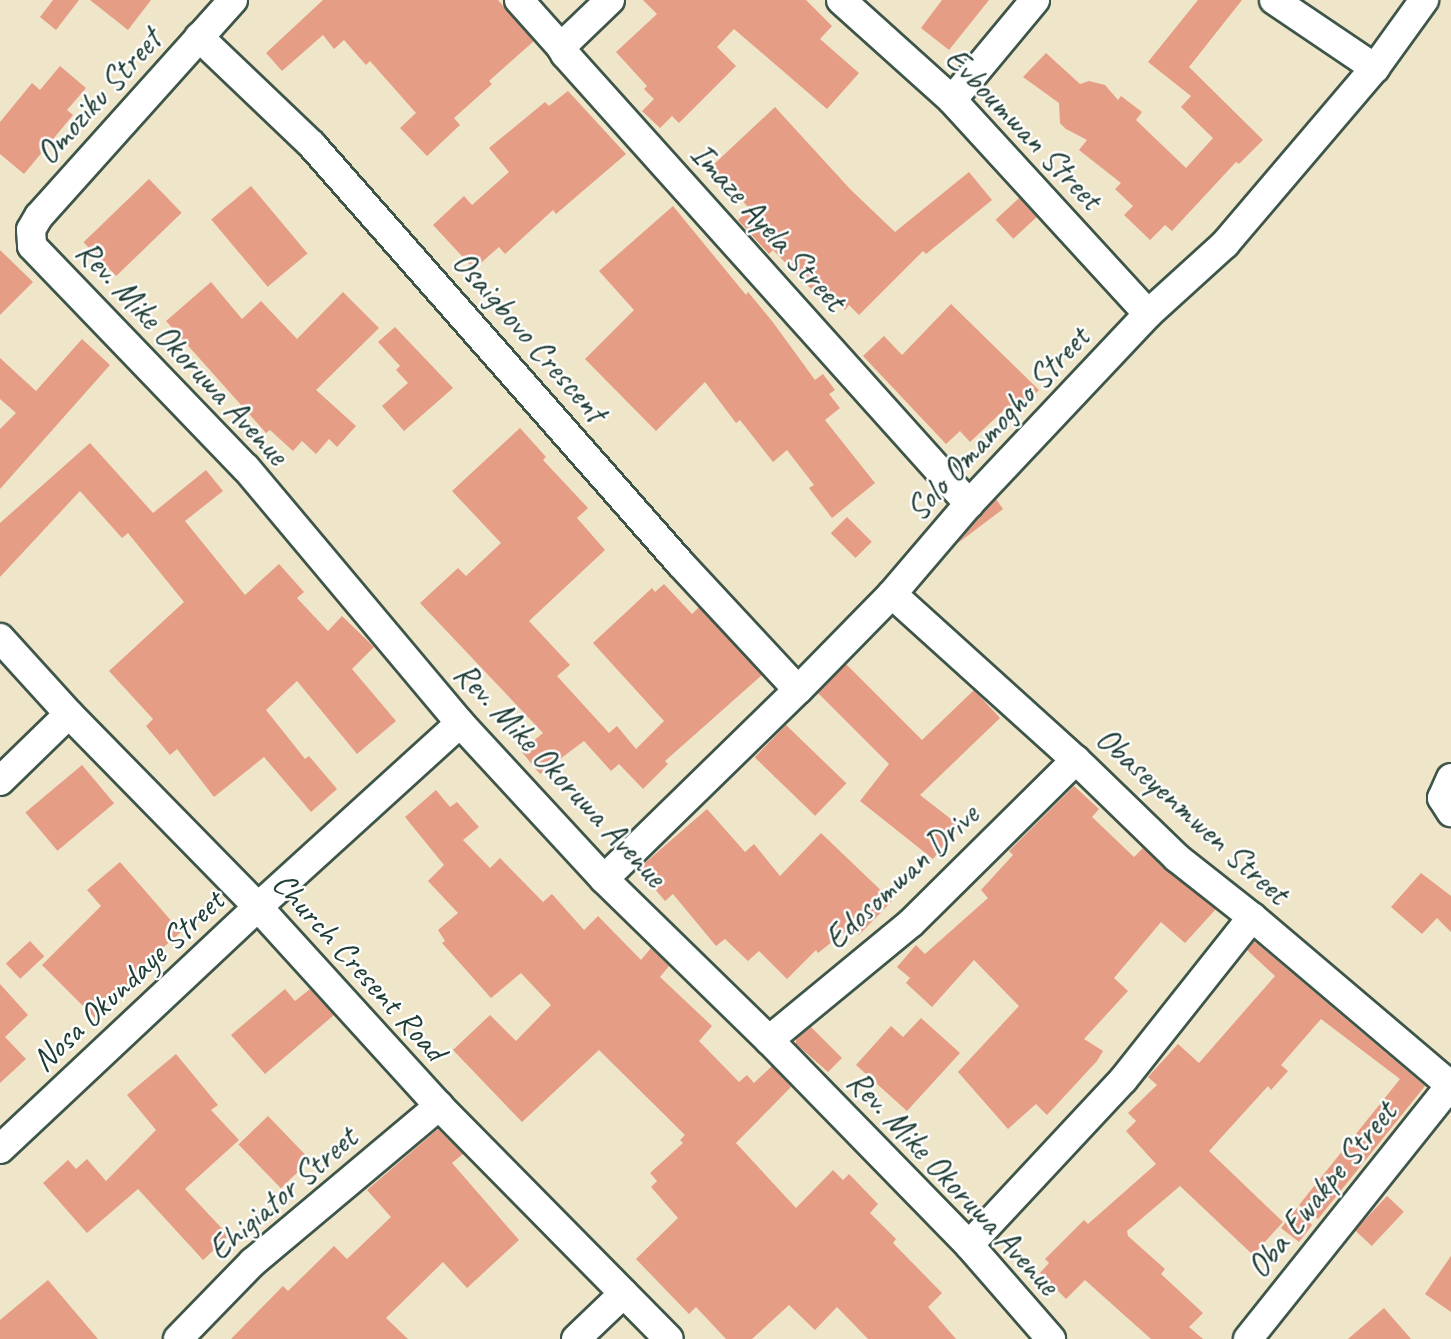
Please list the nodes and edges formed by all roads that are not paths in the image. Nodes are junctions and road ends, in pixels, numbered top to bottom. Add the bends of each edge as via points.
1 (519, 0) edge
2 (611, 0) edge
3 (841, 0) edge
4 (1035, 0) edge
5 (1274, 0) edge
6 (1424, 0) edge
7 (219, 5) edge
8 (199, 37) junction
9 (561, 47) junction
10 (1375, 68) junction
11 (952, 100) junction
12 (32, 246) joint
13 (1148, 314) junction
14 (969, 504) junction
15 (892, 593) junction
16 (0, 638) edge
17 (798, 690) junction
18 (69, 714) junction
19 (460, 723) junction
20 (1076, 760) junction
21 (1451, 778) edge
22 (0, 781) edge
23 (1451, 812) edge
24 (604, 879) junction
25 (258, 907) junction
26 (1252, 917) junction
27 (769, 1040) junction
28 (1451, 1086) edge
29 (439, 1106) junction
30 (0, 1149) edge
31 (969, 1245) junction
32 (624, 1293) junction
33 (178, 1339) edge
34 (576, 1339) edge
35 (669, 1339) edge
36 (1051, 1339) edge
37 (1248, 1339) edge

1 - 9 street, Imaze Ayela Street
2 - 9 street
3 - 11 street, Evboumwan Street
4 - 11 street
5 - 10 street
6 - 10 street, Solo Omamogho Street
7 - 8 street, Omoziku Street
8 - 12 street, Omoziku Street via 39,216 31,230
8 - 17 street, Osaigbovo Crescent via 312,145 680,563
9 - 14 street, Imaze Ayela Street
10 - 13 street, Solo Omamogho Street via 1225,244
11 - 13 street, Evboumwan Street
12 - 19 street, Rev. Mike Okoruwa Avenue via 246,468
13 - 14 street, Solo Omamogho Street
14 - 15 street, Solo Omamogho Street
15 - 17 street, Solo Omamogho Street
15 - 20 street, Obaseyenmwen Street
16 - 18 street, Church Cresent Road
17 - 24 street, Solo Omamogho Street
18 - 22 street
18 - 25 street, Church Cresent Road
19 - 24 street, Rev. Mike Okoruwa Avenue
19 - 25 street, Nosa Okundaye Street
20 - 26 street, Obaseyenmwen Street via 1177,858
20 - 27 street, Edosomwan Drive via 911,923
21 - 23 street via 1441,798
24 - 27 street, Rev. Mike Okoruwa Avenue
25 - 29 street, Church Cresent Road
25 - 30 street, Nosa Okundaye Street
26 - 28 street, Obaseyenmwen Street
26 - 31 street via 1123,1080
27 - 31 street, Rev. Mike Okoruwa Avenue
28 - 37 street, Oba Ewakpe Street
29 - 32 street, Church Cresent Road
29 - 33 street, Ehigiator Street via 253,1262
31 - 36 street, Rev. Mike Okoruwa Avenue
32 - 34 street
32 - 35 street, Church Cresent Road

